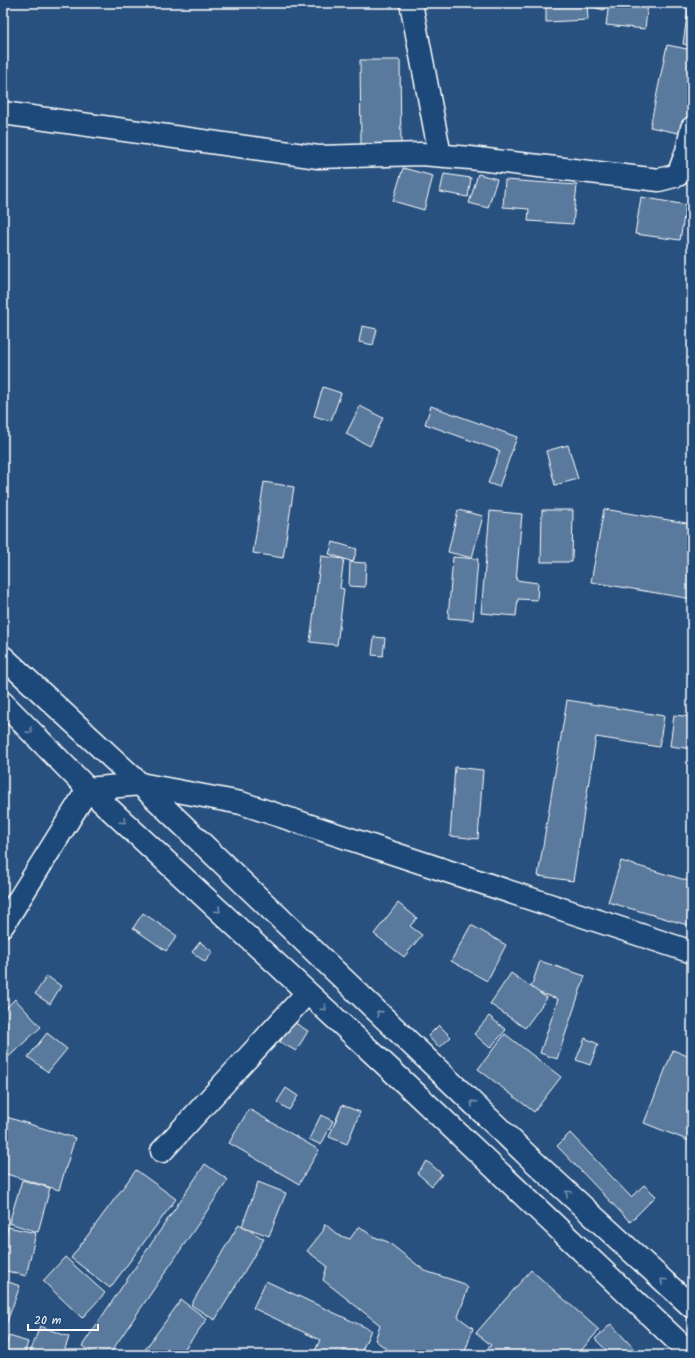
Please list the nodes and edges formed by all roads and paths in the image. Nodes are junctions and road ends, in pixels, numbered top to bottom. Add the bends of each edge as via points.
1 (411, 3) edge
2 (3, 113) edge
3 (692, 130) edge
4 (440, 155) junction
5 (3, 657) edge
6 (3, 703) edge
7 (140, 784) junction
8 (88, 789) junction
9 (3, 926) edge
10 (692, 952) edge
11 (307, 992) junction
12 (162, 1150) dead end
13 (692, 1307) edge
14 (692, 1355) edge

1 - 4 main road
2 - 4 main road via 318,157
3 - 4 main road via 678,175 659,180
5 - 7 main road
6 -> 8 main road
7 - 8 main road
7 - 10 main road via 241,803
13 -> 7 main road via 529,1157
8 - 9 main road
8 -> 11 main road
11 - 12 main road
11 -> 14 main road

